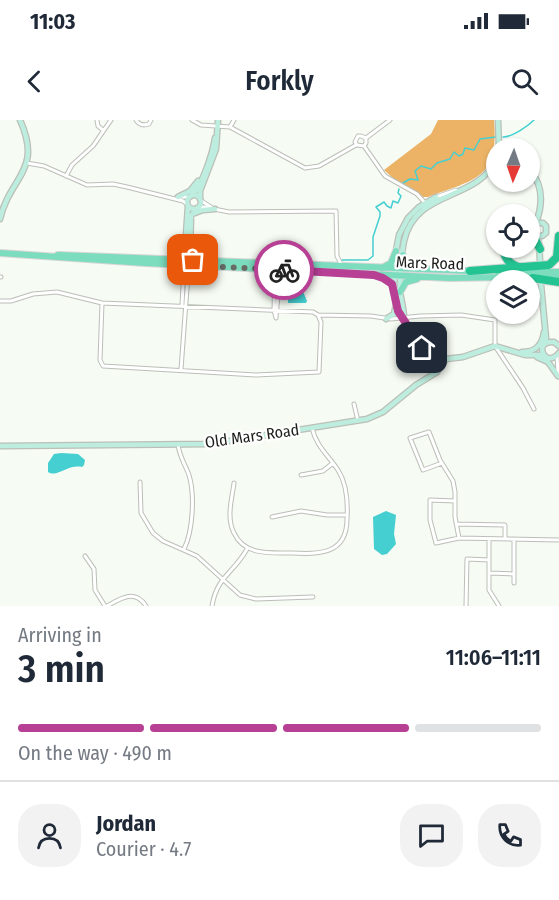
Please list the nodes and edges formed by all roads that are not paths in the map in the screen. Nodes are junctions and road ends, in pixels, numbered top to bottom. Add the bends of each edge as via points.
1 (20, 120) edge
2 (97, 120) edge
3 (111, 120) edge
4 (136, 120) edge
5 (151, 120) edge
6 (192, 120) edge
7 (234, 120) edge
8 (390, 120) edge
9 (498, 120) edge
10 (216, 123) edge
11 (230, 127) junction
12 (104, 130) junction
13 (366, 138) junction
14 (499, 138) edge
15 (356, 144) junction
16 (364, 146) junction
17 (212, 151) junction
18 (27, 163) junction
19 (486, 174) edge
20 (66, 176) junction
21 (204, 176) junction
22 (467, 187) junction
23 (164, 195) junction
24 (191, 196) junction
25 (178, 197) junction
26 (436, 197) joint
27 (200, 199) junction
28 (188, 205) junction
29 (426, 205) junction
30 (197, 208) junction
31 (215, 209) junction
32 (540, 212) edge
33 (0, 219) edge
34 (191, 221) junction
35 (543, 223) junction
36 (540, 226) edge
37 (540, 232) edge
38 (559, 236) edge
39 (185, 242) junction
40 (190, 251) junction
41 (396, 251) junction
42 (0, 253) edge
43 (403, 255) junction
44 (506, 258) edge
45 (168, 262) junction
46 (187, 262) junction
47 (232, 262) junction
48 (198, 265) junction
49 (278, 267) junction
50 (351, 268) junction
51 (382, 268) junction
52 (520, 268) junction
53 (259, 269) junction
54 (291, 270) junction
55 (420, 270) junction
56 (470, 271) junction
57 (398, 272) junction
58 (559, 272) edge
59 (186, 275) junction
60 (374, 275) junction
61 (559, 276) edge
62 (424, 277) junction
63 (540, 277) edge
64 (486, 278) edge
65 (540, 279) edge
66 (277, 281) junction
67 (559, 282) edge
68 (541, 285) dead end
69 (397, 291) junction
70 (187, 295) junction
71 (183, 298) junction
72 (279, 300) junction
73 (0, 301) edge
74 (102, 303) junction
75 (274, 304) junction
76 (174, 305) junction
77 (184, 306) junction
78 (197, 306) junction
79 (396, 306) junction
80 (265, 309) junction
81 (276, 310) junction
82 (287, 310) junction
83 (318, 315) junction
84 (404, 318) junction
85 (386, 319) junction
86 (544, 327) junction
87 (557, 344) edge
88 (495, 346) junction
89 (543, 346) junction
90 (518, 353) junction
91 (432, 355) junction
92 (558, 355) edge
93 (547, 357) junction
94 (446, 359) junction
95 (556, 366) junction
96 (181, 369) junction
97 (437, 372) junction
98 (559, 377) edge
99 (354, 404) dead end
100 (534, 409) dead end
101 (358, 421) junction
102 (312, 428) junction
103 (178, 444) junction
104 (0, 446) edge
105 (333, 463) junction
106 (442, 463) junction
107 (301, 476) dead end
108 (140, 482) dead end
109 (234, 483) dead end
110 (455, 501) junction
111 (347, 515) junction
112 (272, 517) dead end
113 (456, 524) junction
114 (459, 538) junction
115 (559, 538) edge
116 (489, 539) junction
117 (505, 539) junction
118 (514, 539) junction
119 (184, 549) junction
120 (247, 549) junction
121 (85, 556) dead end
122 (489, 560) junction
123 (489, 573) junction
124 (514, 574) junction
125 (223, 579) junction
126 (514, 583) dead end
127 (313, 597) dead end
128 (280, 598) junction
129 (106, 606) edge
130 (146, 606) edge
131 (212, 606) edge
132 (282, 606) edge
133 (466, 606) edge
134 (499, 606) edge

1 - 18 street
2 - 12 street
3 - 12 street
4 - 5 street via 145,125
6 - 10 street via 201,125
7 - 11 street
8 - 13 street
9 - 14 street
10 - 11 street
10 - 17 street
10 - 21 street via 216,151
11 - 15 street via 306,168 319,166
12 - 20 street
13 - 15 street via 358,136
13 - 16 street
15 - 16 street
16 - 29 street via 387,178 414,192
17 - 21 street
17 - 25 street via 192,189
18 - 20 street
18 - 33 street
19 - 22 street
20 - 23 street via 87,185 113,184
21 - 24 street
21 - 27 street
22 - 26 street
22 - 29 street
23 - 25 street
23 - 28 street
24 - 25 street
24 - 27 street
24 - 28 street
26 - 29 street
27 - 30 street
27 - 31 street
28 - 30 street
28 - 39 street
29 - 41 street via 412,214 401,230
29 - 43 street via 408,229
30 - 31 street
30 - 34 street
31 - 34 street via 197,211
31 - 50 street via 336,211 338,261
32 - 35 street
34 - 40 street
35 - 36 street
35 - 37 street via 546,231
38 - 52 highway via 553,263
39 - 45 main road
39 - 46 street
40 - 46 street
40 - 47 main road via 197,258
41 - 51 main road via 391,263
41 - 57 street
42 - 45 main road, Mars Road
43 - 55 main road via 407,265
43 - 57 street
44 - 52 highway
45 - 46 main road, Mars Road
45 - 59 main road
46 - 47 main road, Mars Road
46 - 48 main road, Mars Road
46 - 59 street
47 - 49 main road, Mars Road
48 - 53 main road, Mars Road
48 - 59 main road
49 - 50 main road, Mars Road
49 - 53 main road, Mars Road
49 - 54 main road, Mars Road
49 - 66 street
50 - 51 main road, Mars Road
51 - 57 main road, Mars Road
52 - 56 highway
53 - 66 main road
54 - 60 main road, Mars Road
54 - 66 main road
55 - 56 main road, Mars Road
55 - 57 main road, Mars Road
56 - 58 main road, Mars Road
57 - 60 main road, Mars Road
57 - 62 main road, Mars Road
57 - 69 street
59 - 70 street
59 - 71 street
60 - 69 main road
61 - 63 main road, Mars Road
62 - 64 main road, Mars Road
62 - 69 main road via 408,281
65 - 67 highway
66 - 72 street
66 - 75 street
68 - 86 street
69 - 79 street
69 - 84 street
70 - 77 street
70 - 78 street
71 - 76 street
71 - 77 street
72 - 81 street
72 - 82 street
73 - 74 street via 57,292
74 - 76 street
74 - 96 street via 101,365
75 - 80 street
75 - 81 street
76 - 77 street
77 - 78 street
77 - 96 street
78 - 80 street
79 - 84 street
79 - 85 street via 394,314
80 - 81 street
81 - 82 street
82 - 83 street
83 - 85 street
83 - 96 street via 319,372 256,375
84 - 85 street
84 - 88 street via 461,315 495,320
84 - 91 street via 418,343
86 - 87 street
86 - 89 street
86 - 90 street via 542,341 536,348
87 - 89 street
88 - 90 street
88 - 94 street
88 - 100 street
89 - 90 street via 534,354
89 - 93 street
90 - 93 street
90 - 98 street via 546,360
91 - 94 street
91 - 97 street via 438,363
92 - 93 street
92 - 95 street
93 - 95 street
94 - 97 street, Old Mars Road
95 - 98 street
97 - 101 street, Old Mars Road via 377,416
99 - 101 street
101 - 102 street, Old Mars Road
102 - 103 street, Old Mars Road via 218,443
102 - 105 street via 318,446
103 - 104 street, Old Mars Road
103 - 119 street via 191,493 191,528
105 - 107 street via 322,471
105 - 111 street via 345,488
106 - 106 street via 429,432 410,438 423,470
106 - 110 street via 453,481
108 - 119 street via 141,513 148,528 163,541
109 - 120 street via 231,525
110 - 113 street
110 - 114 street via 430,500 430,519 436,543
111 - 112 street via 296,511
111 - 120 street via 342,539 324,553
113 - 114 street
113 - 117 street via 505,525
114 - 116 street
115 - 118 street
116 - 117 street
116 - 122 street
117 - 118 street
118 - 124 street
119 - 125 street
120 - 125 street
121 - 129 street via 93,569 95,590
122 - 123 street
122 - 133 street via 467,559
123 - 124 street
123 - 134 street via 489,590
124 - 126 street
125 - 128 street via 244,597
125 - 131 street via 215,588
127 - 128 street
128 - 132 street
129 - 130 street via 127,596 139,598

